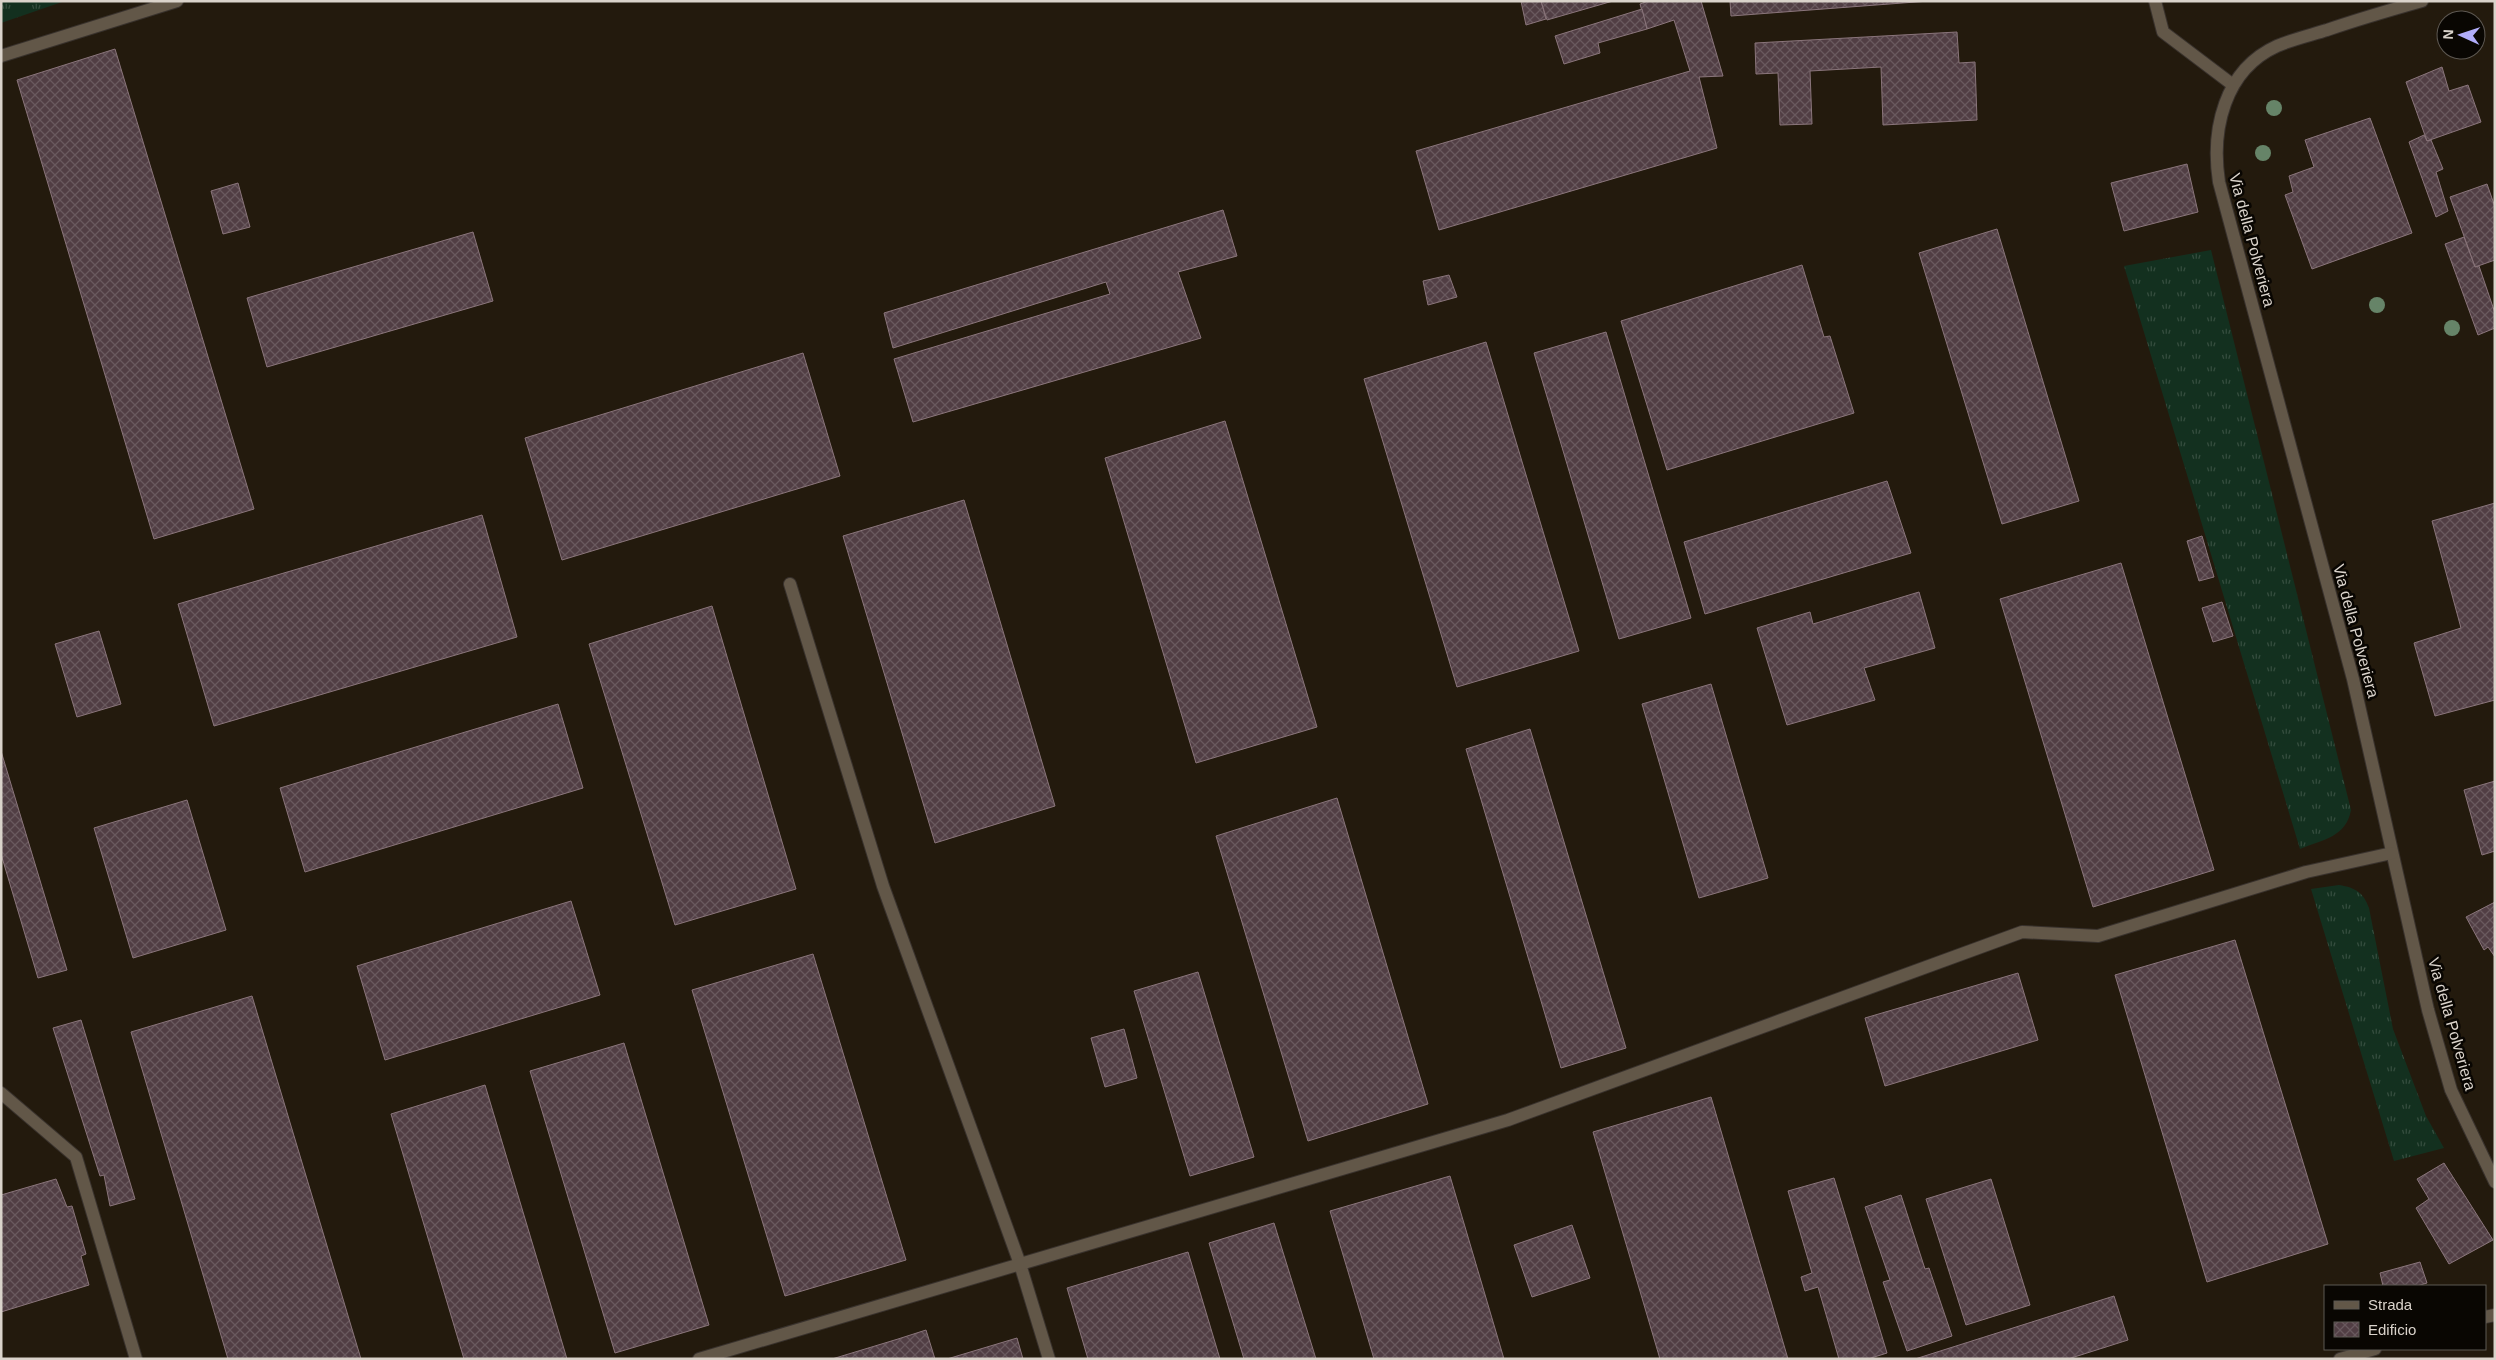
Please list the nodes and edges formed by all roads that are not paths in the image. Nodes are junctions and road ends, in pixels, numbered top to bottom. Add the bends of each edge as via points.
1 (177, 1) edge
2 (2155, 1) edge
3 (2422, 1) edge
4 (1, 56) edge
5 (2233, 85) junction
6 (790, 584) dead end
7 (2392, 853) junction
8 (1, 1093) edge
9 (2495, 1182) edge
10 (1020, 1264) junction
11 (2372, 1350) edge
12 (136, 1359) edge
13 (699, 1359) edge
14 (1049, 1359) edge
15 (2340, 1359) edge

1 - 4 street
2 - 5 street via 2163,32
3 - 5 street, Via della Polveriera via 2276,47 2252,62
5 - 7 street, Via della Polveriera via 2221,112 2216,137 2215,160 2219,182 2353,679
6 - 10 street via 883,886
7 - 9 street, Via della Polveriera via 2428,1010 2451,1090
7 - 10 street via 2306,872 2098,936 2022,932 1508,1120
8 - 12 street via 76,1157
10 - 13 street
10 - 14 street
11 - 15 street

